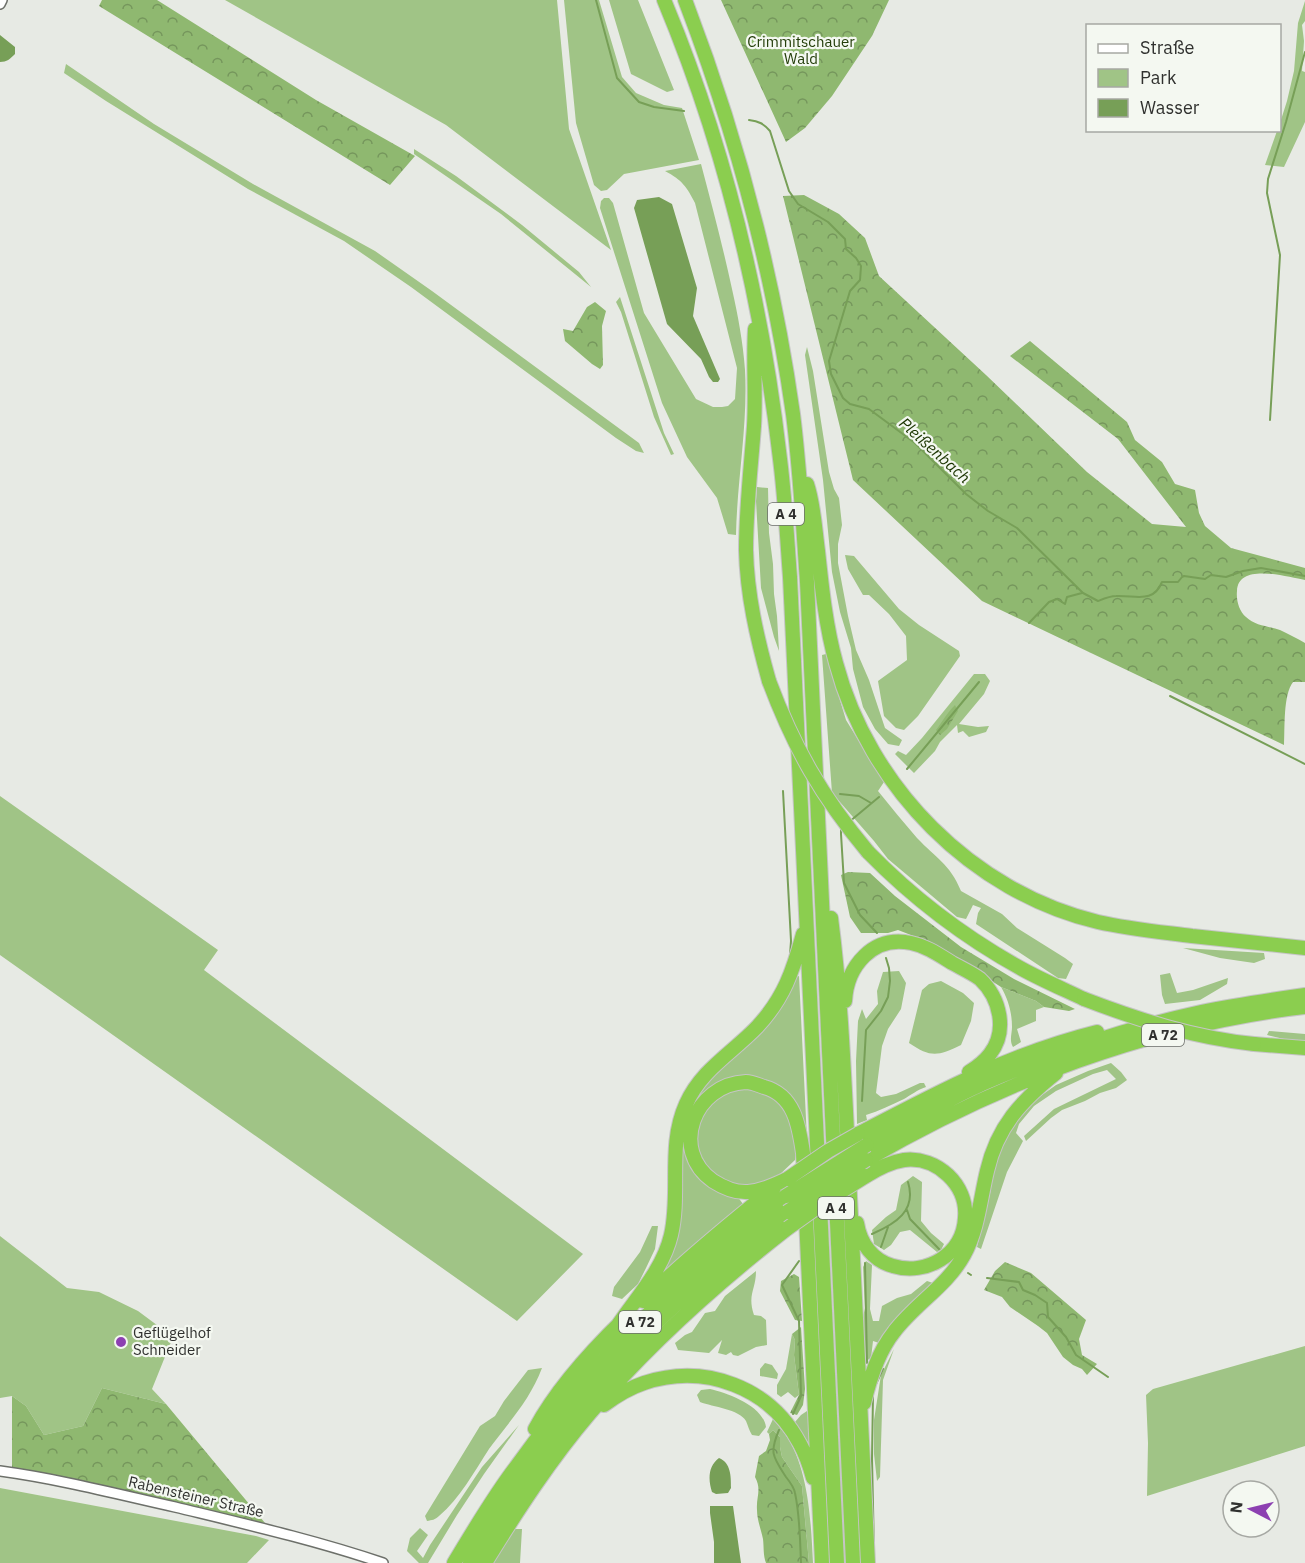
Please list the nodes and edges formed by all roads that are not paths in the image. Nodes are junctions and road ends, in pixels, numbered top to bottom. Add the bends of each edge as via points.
1 (664, 0) edge
2 (685, 0) edge
3 (756, 304) junction
4 (798, 453) junction
5 (820, 854) junction
6 (807, 920) junction
7 (1305, 948) edge
8 (1305, 994) edge
9 (1305, 1007) edge
10 (1199, 1012) junction
11 (842, 1031) junction
12 (1305, 1048) edge
13 (1067, 1065) junction
14 (953, 1084) junction
15 (862, 1139) junction
16 (787, 1179) junction
17 (850, 1188) junction
18 (618, 1325) junction
19 (589, 1414) junction
20 (861, 1415) junction
21 (515, 1468) junction
22 (0, 1471) edge
23 (819, 1498) junction
24 (383, 1563) edge
25 (454, 1563) edge
26 (470, 1563) edge
27 (485, 1563) edge
28 (822, 1563) edge
29 (837, 1563) edge
30 (853, 1563) edge
31 (868, 1563) edge

1 - 3 highway, A 4 via 710,126
2 - 4 highway, A 4 via 722,103 759,238
3 - 6 highway, A 4 via 781,460 786,518
3 - 12 highway, bridge via 754,424 747,497 749,590 769,681 808,770 832,806 868,852 910,892 956,928 1022,969 1084,999 1163,1026 1202,1036
4 - 5 highway, A 4
4 - 7 highway via 809,490 829,633 844,691 886,773 931,827 1000,881 1062,911 1130,928
5 - 11 highway
5 - 30 highway, A 4
6 - 18 highway via 786,987 771,1010 710,1069 686,1104 676,1142 671,1237 657,1270
6 - 29 highway, A 4
8 - 10 highway, A 72
9 - 13 highway, A 72 via 1200,1026
10 - 14 highway via 1150,1019 1042,1047
10 - 15 highway, A 72 via 1045,1059
11 - 14 highway via 848,981 861,958 886,944 909,942 923,947 978,978 998,1006 998,1037 991,1053
11 - 17 highway
13 - 20 highway via 1036,1089 1007,1123 987,1171 971,1241 949,1276 885,1344
13 - 26 highway, A 72, bridge via 910,1135 787,1212 740,1249 668,1312 597,1385 530,1470
14 - 15 highway
15 - 16 highway, bridge via 828,1151
15 - 21 highway, A 72, bridge via 684,1279 587,1377
16 - 18 highway via 678,1266
16 - 23 highway via 747,1192 731,1191 709,1178 695,1160 690,1135 695,1116 712,1094 730,1084 748,1082 769,1088 793,1109 800,1128
17 - 19 highway, bridge via 862,1240 876,1258 890,1266 907,1270 927,1268 949,1255 961,1238 964,1200 949,1176 917,1160 893,1162 826,1201 788,1228 702,1298
17 - 20 highway
18 - 21 highway via 556,1396
19 - 23 highway via 625,1391 661,1378 701,1376 721,1380 763,1400 784,1420 801,1444
19 - 27 highway via 540,1478
20 - 31 highway
21 - 25 highway, A 72
22 - 24 street, Rabensteiner Straße via 276,1531
23 - 28 highway

